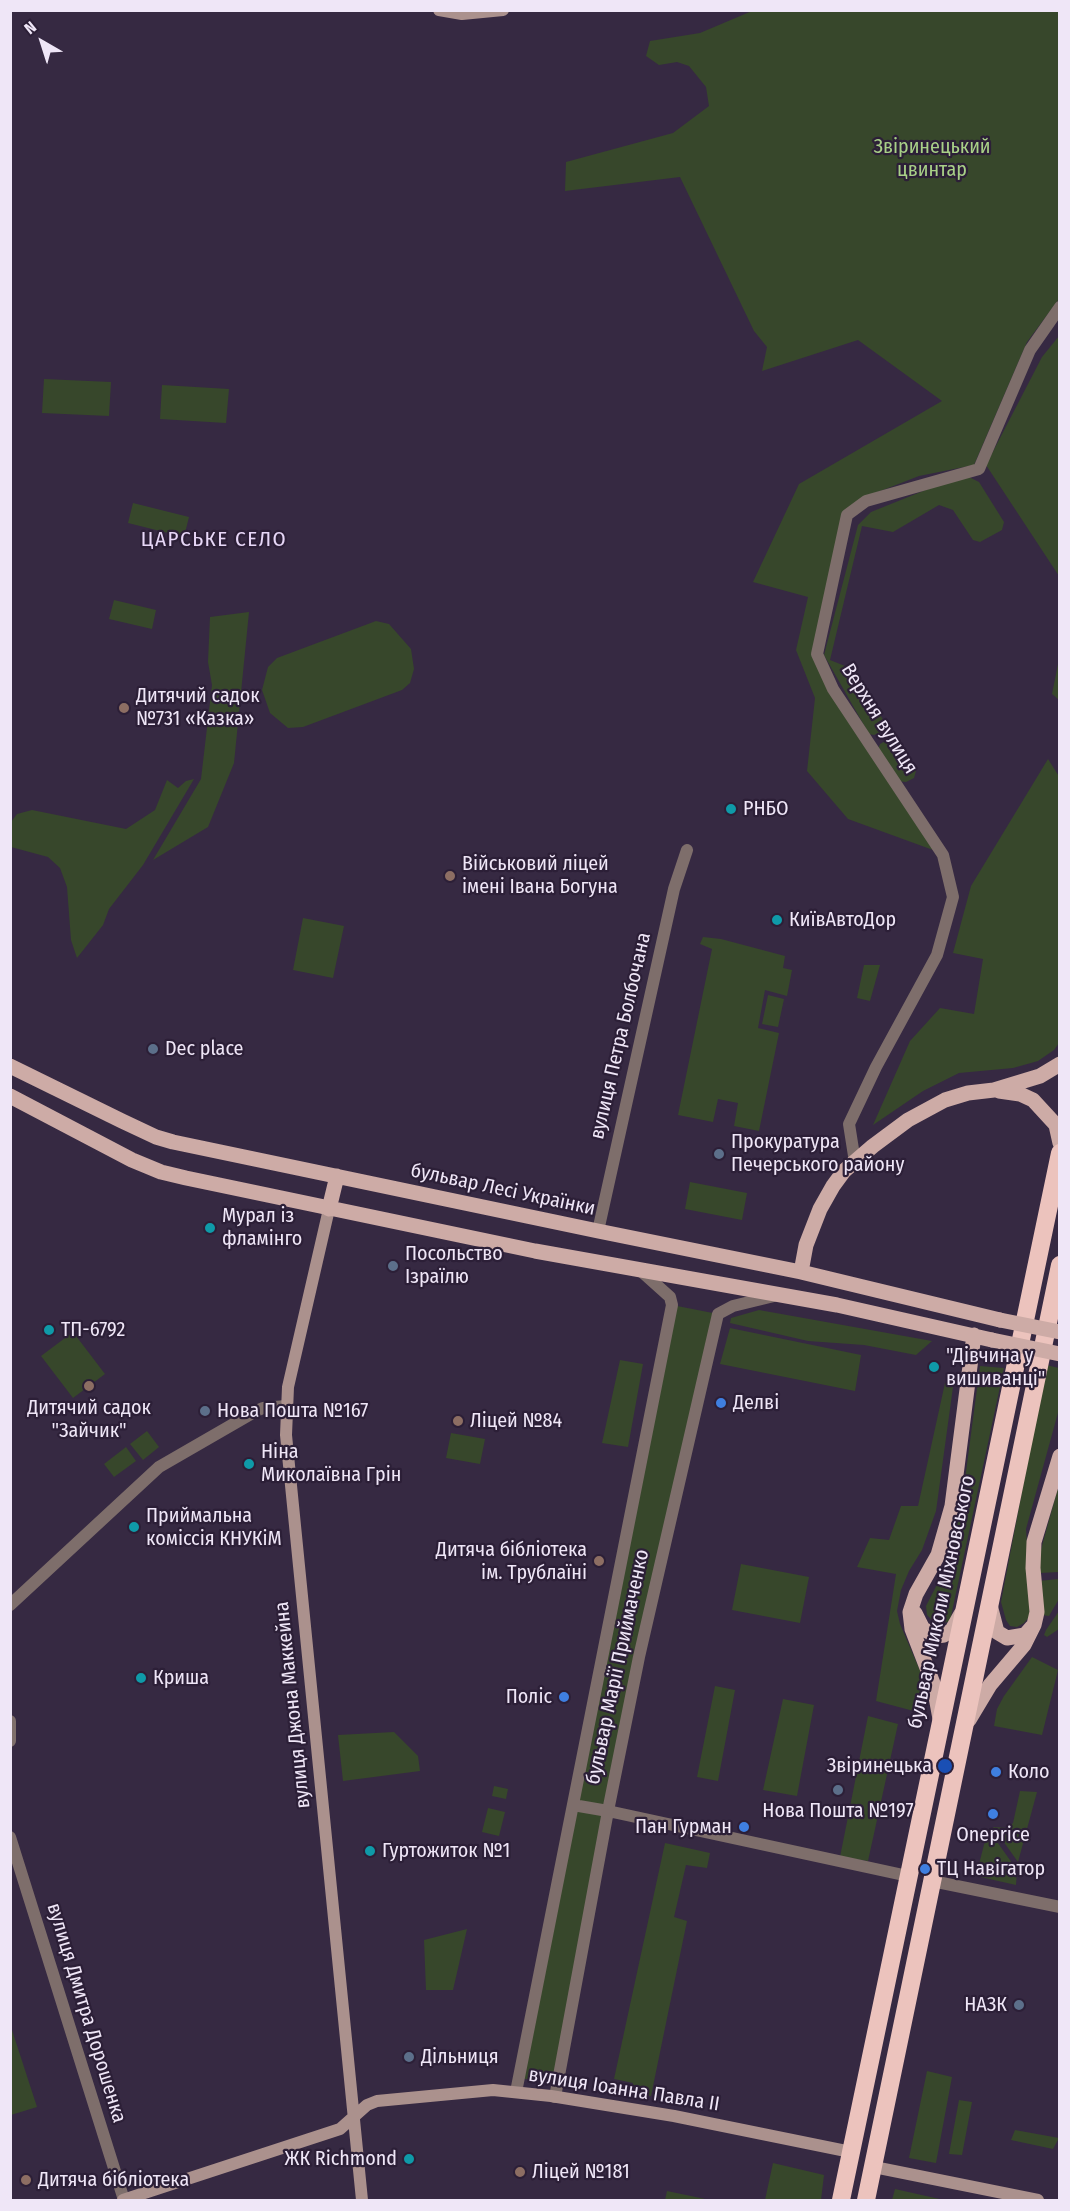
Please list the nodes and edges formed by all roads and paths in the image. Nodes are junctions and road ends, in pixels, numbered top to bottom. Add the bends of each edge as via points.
1 (440, 10) edge
2 (503, 10) edge
3 (1059, 307) edge
4 (687, 850) dead end
5 (1059, 1064) edge
6 (10, 1065) edge
7 (994, 1090) junction
8 (10, 1096) edge
9 (1059, 1143) edge
10 (1059, 1153) edge
11 (855, 1162) junction
12 (337, 1176) junction
13 (329, 1209) junction
14 (598, 1232) junction
15 (1059, 1265) edge
16 (640, 1270) junction
17 (801, 1272) junction
18 (781, 1294) junction
19 (944, 1307) junction
20 (938, 1328) junction
21 (1059, 1332) edge
22 (974, 1335) junction
23 (1059, 1354) edge
24 (286, 1406) junction
25 (1059, 1456) edge
26 (989, 1598) junction
27 (913, 1603) junction
28 (965, 1603) junction
29 (10, 1605) edge
30 (1035, 1625) junction
31 (10, 1721) edge
32 (940, 1722) junction
33 (963, 1730) junction
34 (10, 1741) edge
35 (573, 1805) junction
36 (608, 1811) junction
37 (10, 1837) edge
38 (908, 1876) junction
39 (932, 1881) junction
40 (1059, 1903) edge
41 (516, 2092) junction
42 (555, 2097) junction
43 (354, 2116) junction
44 (851, 2152) junction
45 (874, 2167) junction
46 (123, 2200) edge
47 (362, 2200) edge
48 (841, 2200) edge
49 (866, 2200) edge
50 (1038, 2200) edge

1 - 2 street via 462,14
3 - 11 street, Верхня вулиця via 1030,350 979,469 866,501 847,515 817,654 833,689 943,855 953,897 937,955 849,1124
4 - 14 street, вулиця Петра Болбочана via 674,888
5 - 7 main road via 1040,1077
6 - 12 main road, бульвар Лесі Українки via 156,1137
7 - 9 main road via 1033,1100 1056,1125
7 - 11 main road via 968,1093 924,1110
8 - 13 main road via 161,1172
10 - 28 highway, бульвар Миколи Міхновського
11 - 17 main road via 833,1186 820,1209 806,1245
12 - 13 main road
12 - 14 main road, бульвар Лесі Українки
13 - 16 main road
13 - 24 street, вулиця Джона Маккейна
14 - 17 main road, бульвар Лесі Українки
15 - 26 highway
16 - 18 main road
16 - 35 street, бульвар Марії Приймаченко via 670,1297 672,1305
17 - 19 main road, бульвар Лесі Українки
18 - 20 main road
18 - 36 street, бульвар Марії Приймаченко via 733,1306 718,1314
19 - 20 main road via 947,1315
19 - 21 main road, бульвар Лесі Українки, bridge
20 - 22 main road
22 - 23 main road, bridge
22 - 27 main road via 951,1506 938,1555
24 - 29 street via 256,1411 159,1467
24 - 43 street, вулиця Джона Маккейна
25 - 30 main road via 1034,1542
26 - 30 main road via 997,1632 1007,1638 1025,1635
26 - 33 highway
27 - 28 main road via 918,1623 937,1636 952,1630
27 - 32 main road via 909,1620 934,1686
28 - 32 highway, бульвар Миколи Міхновського
30 - 33 main road via 1024,1645 990,1685
31 - 34 street
32 - 38 highway, бульвар Миколи Міхновського
33 - 39 highway
35 - 36 street
35 - 41 street, бульвар Марії Приймаченко
36 - 38 street
36 - 42 street, бульвар Марії Приймаченко
37 - 46 street, вулиця Дмитра Дорошенка
38 - 44 highway, бульвар Миколи Міхновського
39 - 40 street
39 - 45 highway
41 - 42 street, вулиця Іоанна Павла II
41 - 43 street, вулиця Іоанна Павла II via 494,2090 377,2101
42 - 44 street, вулиця Іоанна Павла II via 674,2116
43 - 46 street, вулиця Іоанна Павла II via 340,2129
43 - 47 street, вулиця Джона Маккейна
44 - 48 highway, бульвар Миколи Міхновського
45 - 49 highway
45 - 50 street

